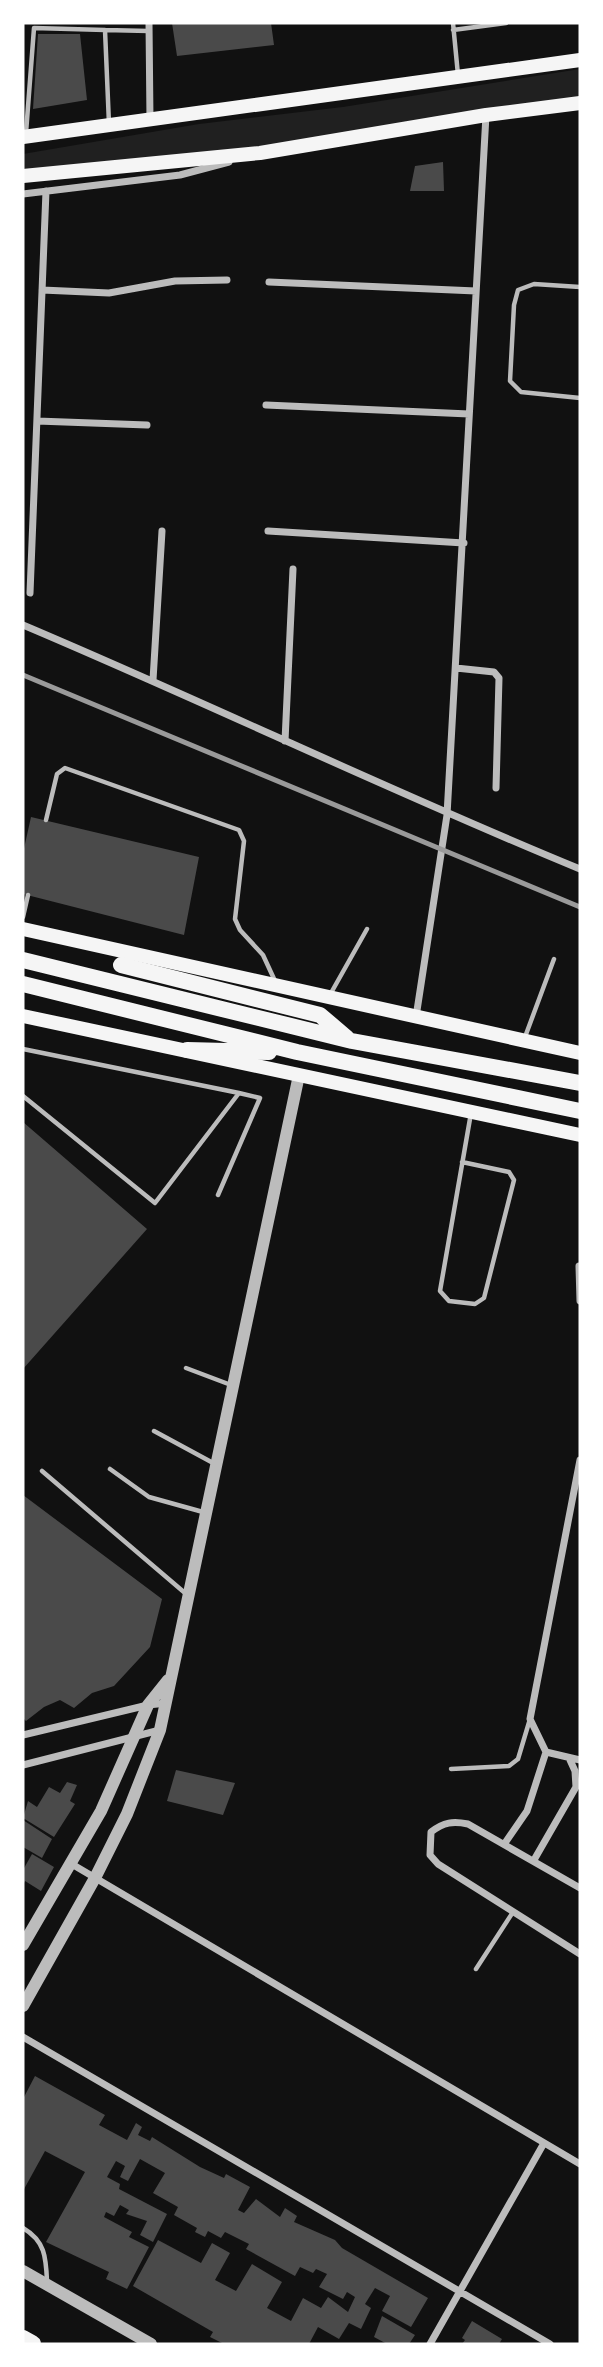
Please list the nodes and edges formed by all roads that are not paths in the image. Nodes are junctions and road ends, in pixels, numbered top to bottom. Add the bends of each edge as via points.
1 (453, 23) edge
2 (506, 23) edge
3 (149, 27) edge
4 (105, 30) junction
5 (453, 30) junction
6 (580, 60) edge
7 (458, 79) junction
8 (580, 103) edge
9 (486, 115) junction
10 (150, 121) junction
11 (109, 125) junction
12 (24, 137) edge
13 (260, 153) junction
14 (23, 176) edge
15 (46, 191) junction
16 (23, 194) edge
17 (227, 280) dead end
18 (269, 282) dead end
19 (580, 287) edge
20 (42, 290) junction
21 (476, 291) junction
22 (580, 398) edge
23 (266, 405) dead end
24 (469, 414) junction
25 (37, 421) junction
26 (147, 425) dead end
27 (162, 531) dead end
28 (268, 531) dead end
29 (464, 543) junction
30 (293, 569) dead end
31 (30, 593) dead end
32 (23, 625) edge
33 (456, 668) junction
34 (153, 680) junction
35 (285, 741) junction
36 (496, 788) dead end
37 (447, 815) junction
38 (46, 820) dead end
39 (580, 869) edge
40 (28, 895) dead end
41 (23, 917) edge
42 (23, 929) edge
43 (367, 929) dead end
44 (554, 959) dead end
45 (23, 960) edge
46 (121, 965) dead end
47 (23, 984) edge
48 (278, 988) junction
49 (328, 999) junction
50 (320, 1015) junction
51 (23, 1016) edge
52 (415, 1018) junction
53 (312, 1032) junction
54 (352, 1041) junction
55 (523, 1041) junction
56 (23, 1049) edge
57 (187, 1050) junction
58 (297, 1052) junction
59 (580, 1053) edge
60 (299, 1075) junction
61 (580, 1083) edge
62 (239, 1093) junction
63 (23, 1096) edge
64 (580, 1111) edge
65 (471, 1112) junction
66 (580, 1135) edge
67 (462, 1162) junction
68 (218, 1195) dead end
69 (579, 1266) edge
70 (580, 1301) edge
71 (186, 1368) dead end
72 (235, 1386) junction
73 (154, 1431) dead end
74 (580, 1460) edge
75 (216, 1465) junction
76 (110, 1469) dead end
77 (42, 1471) dead end
78 (204, 1512) junction
79 (187, 1594) junction
80 (169, 1681) junction
81 (168, 1703) junction
82 (148, 1705) junction
83 (530, 1719) junction
84 (160, 1730) junction
85 (23, 1735) edge
86 (134, 1735) junction
87 (546, 1752) junction
88 (570, 1760) junction
89 (580, 1760) edge
90 (23, 1765) edge
91 (452, 1769) dead end
92 (505, 1843) junction
93 (534, 1860) junction
94 (71, 1863) junction
95 (95, 1878) junction
96 (580, 1888) edge
97 (513, 1912) junction
98 (23, 1945) edge
99 (580, 1954) edge
100 (476, 1969) dead end
101 (23, 2006) edge
102 (23, 2037) edge
103 (544, 2143) junction
104 (580, 2164) edge
105 (23, 2228) edge
106 (23, 2271) edge
107 (47, 2286) junction
108 (460, 2292) junction
109 (23, 2339) edge
110 (32, 2344) edge
111 (150, 2344) edge
112 (430, 2344) edge
113 (550, 2344) edge

1 - 5 lane
2 - 5 lane
3 - 4 lane
3 - 10 street
4 - 11 lane
4 - 12 lane via 34,28
5 - 7 lane
6 - 7 main road
7 - 10 main road
8 - 9 main road
9 - 13 main road
9 - 21 street
10 - 11 main road
11 - 12 main road
13 - 14 main road
13 - 15 street via 180,175
15 - 16 street
15 - 20 street
17 - 20 street via 175,281 109,293
18 - 21 street
19 - 22 lane via 534,284 519,290 514,305 510,382 521,392
20 - 25 street
21 - 24 street
23 - 24 street
24 - 29 street
25 - 26 street
25 - 31 street
27 - 34 street
28 - 29 street
29 - 33 street
30 - 35 street
32 - 34 street
33 - 36 street via 494,672 499,678
33 - 37 street
34 - 35 street
35 - 37 street
37 - 39 street
37 - 52 street
38 - 48 lane via 57,774 65,768 239,830 244,841 235,919 263,955
40 - 41 lane
42 - 48 main road
43 - 49 lane
44 - 55 lane
45 - 53 main road
46 - 50 main road
47 - 58 main road
48 - 49 main road
49 - 50 lane
49 - 52 main road
50 - 53 lane
50 - 54 main road
51 - 57 main road
52 - 55 main road
53 - 54 main road
54 - 61 main road
55 - 59 main road
56 - 62 lane
57 - 58 main road
57 - 60 main road
58 - 64 main road
60 - 65 main road
60 - 72 street
62 - 63 lane via 155,1203
62 - 68 lane via 260,1098
65 - 66 main road
65 - 67 lane
67 - 67 lane via 440,1291 449,1301 475,1304 484,1298 514,1180 509,1171
69 - 70 street
71 - 72 lane
72 - 75 street
73 - 75 lane
74 - 83 street
75 - 78 street
76 - 78 lane via 149,1497
77 - 79 lane
78 - 79 street
79 - 80 street
80 - 81 street
80 - 82 street
81 - 82 street
81 - 84 street
82 - 85 street
82 - 86 street
83 - 87 street
83 - 91 lane via 518,1759 509,1766
84 - 86 street
84 - 95 street via 127,1814
86 - 90 street
86 - 94 street via 101,1811
87 - 88 street
87 - 92 street via 527,1811
88 - 89 street
88 - 93 street via 576,1787
92 - 93 street
92 - 97 street via 454,1821 431,1832 429,1846 430,1856 438,1864
93 - 96 street
94 - 95 street
94 - 98 street
95 - 101 street
95 - 103 street
97 - 99 street
97 - 100 lane
102 - 108 street
103 - 104 street
103 - 108 street
105 - 107 lane via 46,2252
106 - 107 street
107 - 111 street
108 - 112 street
108 - 113 street
109 - 110 highway

